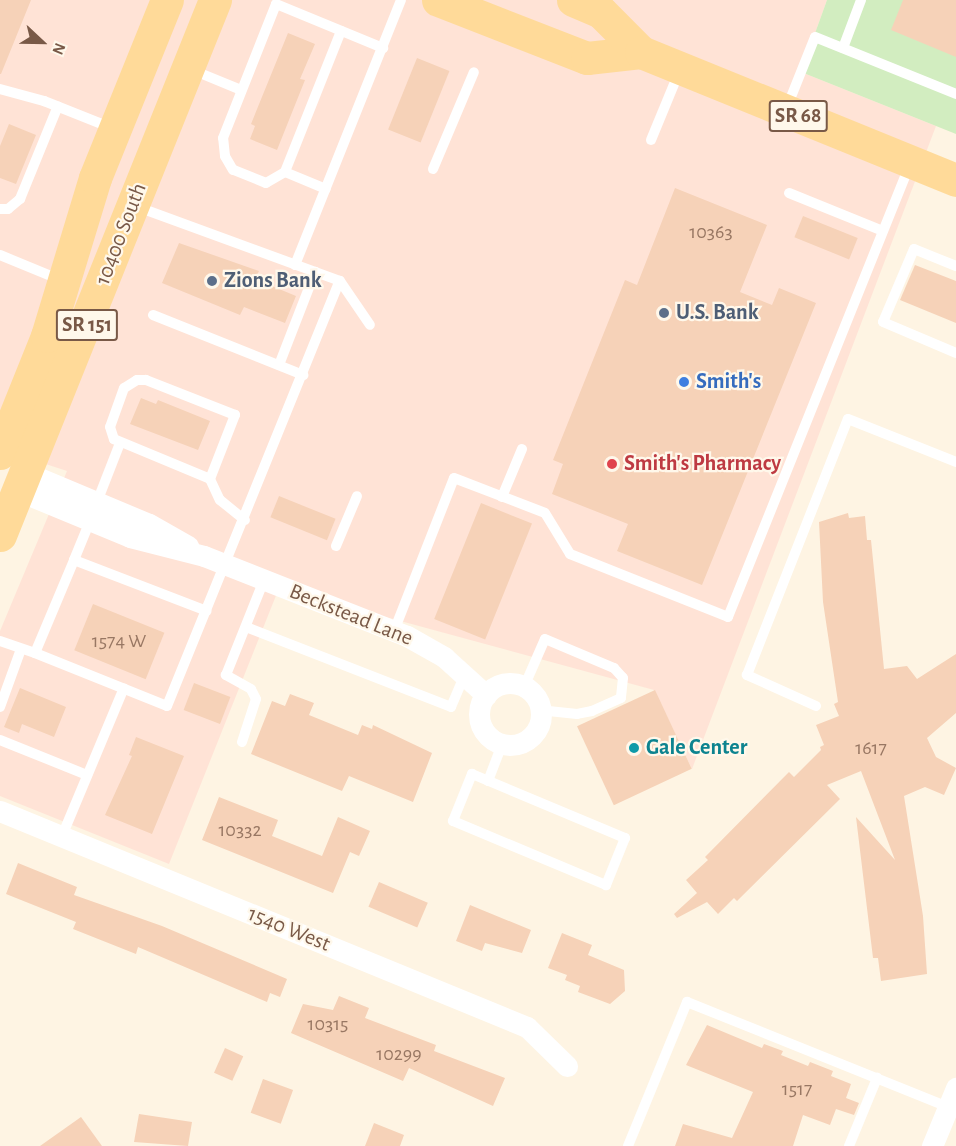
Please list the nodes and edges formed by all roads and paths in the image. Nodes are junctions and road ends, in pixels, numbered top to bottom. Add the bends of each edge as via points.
1 (167, 0) edge
2 (214, 0) edge
3 (401, 0) edge
4 (438, 0) edge
5 (573, 0) edge
6 (861, 0) edge
7 (341, 31) junction
8 (383, 48) junction
9 (843, 48) junction
10 (641, 52) junction
11 (187, 68) junction
12 (680, 69) junction
13 (474, 72) dead end
14 (0, 89) edge
15 (241, 90) junction
16 (956, 94) edge
17 (58, 106) junction
18 (785, 111) junction
19 (115, 129) junction
20 (651, 140) dead end
21 (911, 162) junction
22 (433, 169) dead end
23 (285, 172) junction
24 (956, 180) edge
25 (326, 189) junction
26 (789, 193) dead end
27 (132, 205) junction
28 (0, 209) edge
29 (883, 231) junction
30 (0, 255) edge
31 (296, 265) junction
32 (956, 266) edge
33 (315, 272) junction
34 (340, 281) junction
35 (64, 282) junction
36 (153, 315) dead end
37 (370, 326) dead end
38 (956, 353) edge
39 (279, 365) junction
40 (303, 375) junction
41 (120, 443) junction
42 (522, 449) dead end
43 (0, 453) edge
44 (956, 462) edge
45 (210, 479) junction
46 (23, 482) junction
47 (357, 496) dead end
48 (502, 496) junction
49 (94, 512) junction
50 (245, 520) junction
51 (0, 536) edge
52 (336, 546) dead end
53 (74, 560) junction
54 (227, 565) junction
55 (264, 580) junction
56 (207, 611) junction
57 (246, 627) junction
58 (394, 631) junction
59 (0, 641) edge
60 (21, 649) junction
61 (34, 653) junction
62 (465, 674) junction
63 (524, 687) junction
64 (124, 688) junction
65 (486, 694) junction
66 (0, 706) edge
67 (816, 706) dead end
68 (541, 710) junction
69 (0, 740) edge
70 (242, 742) dead end
71 (502, 744) junction
72 (87, 775) junction
73 (488, 781) junction
74 (0, 811) edge
75 (62, 836) junction
76 (567, 1066) dead end
77 (877, 1078) junction
78 (952, 1097) edge
79 (628, 1146) edge
80 (849, 1146) edge
81 (932, 1146) edge

1 - 19 main road, 10400 South / SR 151
2 - 11 main road, 10400 South / SR 151
3 - 8 lane
4 - 10 main road, SR 68 via 587,58
5 - 10 main road, SR 68 via 601,12
6 - 9 lane
7 - 8 lane
7 - 15 lane via 276,4
7 - 23 lane
8 - 25 lane
9 - 16 lane
9 - 18 lane via 815,37
10 - 12 main road, SR 68
11 - 15 lane
11 - 27 main road, 10400 South / SR 151
12 - 18 main road, SR 68
12 - 20 lane
13 - 22 lane
14 - 17 lane
15 - 23 lane via 223,138 225,156 233,170 266,183
17 - 19 lane
17 - 28 lane via 20,200 8,209
18 - 21 main road, SR 68
19 - 35 main road, 10400 South / SR 151 via 84,211
21 - 24 main road, SR 68
21 - 29 lane
23 - 25 lane
25 - 31 lane
26 - 29 lane
27 - 31 lane
27 - 46 main road, 10400 South / SR 151
29 - 48 lane via 728,617 570,554 545,513
30 - 35 lane
31 - 33 lane
32 - 38 lane via 914,249 883,322
33 - 34 lane
33 - 39 lane
34 - 37 lane
34 - 40 lane
35 - 43 main road, 10400 South / SR 151 via 47,336
36 - 39 lane
39 - 40 lane
40 - 50 lane
41 - 45 lane
41 - 45 lane via 111,434 111,420 124,388 137,380 235,415
41 - 49 lane
42 - 48 lane
44 - 67 lane via 848,419 747,675
45 - 50 lane via 219,500
46 - 49 street, Beckstead Lane
46 - 51 main road, 10400 South / SR 151
47 - 52 lane
48 - 58 lane via 454,478
49 - 53 lane
49 - 54 street, Beckstead Lane via 149,524
50 - 54 lane
53 - 56 lane
53 - 61 lane
54 - 55 street, Beckstead Lane
54 - 56 lane
55 - 57 lane
55 - 58 street, Beckstead Lane
56 - 64 lane via 167,706
57 - 62 lane via 451,707
57 - 70 lane via 226,675 251,689 256,699
58 - 62 street, Beckstead Lane via 428,647
59 - 60 lane
60 - 61 lane
60 - 66 lane
61 - 64 lane
62 - 65 street, Beckstead Lane
63 - 65 street via 507,683
63 - 68 street via 537,699
63 - 68 lane via 545,639 614,668 623,678 621,698 592,711 577,714
64 - 72 lane
65 - 71 street via 480,705 481,723 491,738
68 - 71 street via 540,722 526,741
69 - 72 lane
71 - 73 lane
72 - 75 lane
73 - 73 lane via 625,838 606,885 453,821 472,774
74 - 75 street, 1540 West
75 - 76 street, 1540 West via 527,1027
77 - 78 lane
77 - 79 lane via 687,1002
77 - 80 lane
78 - 81 street

